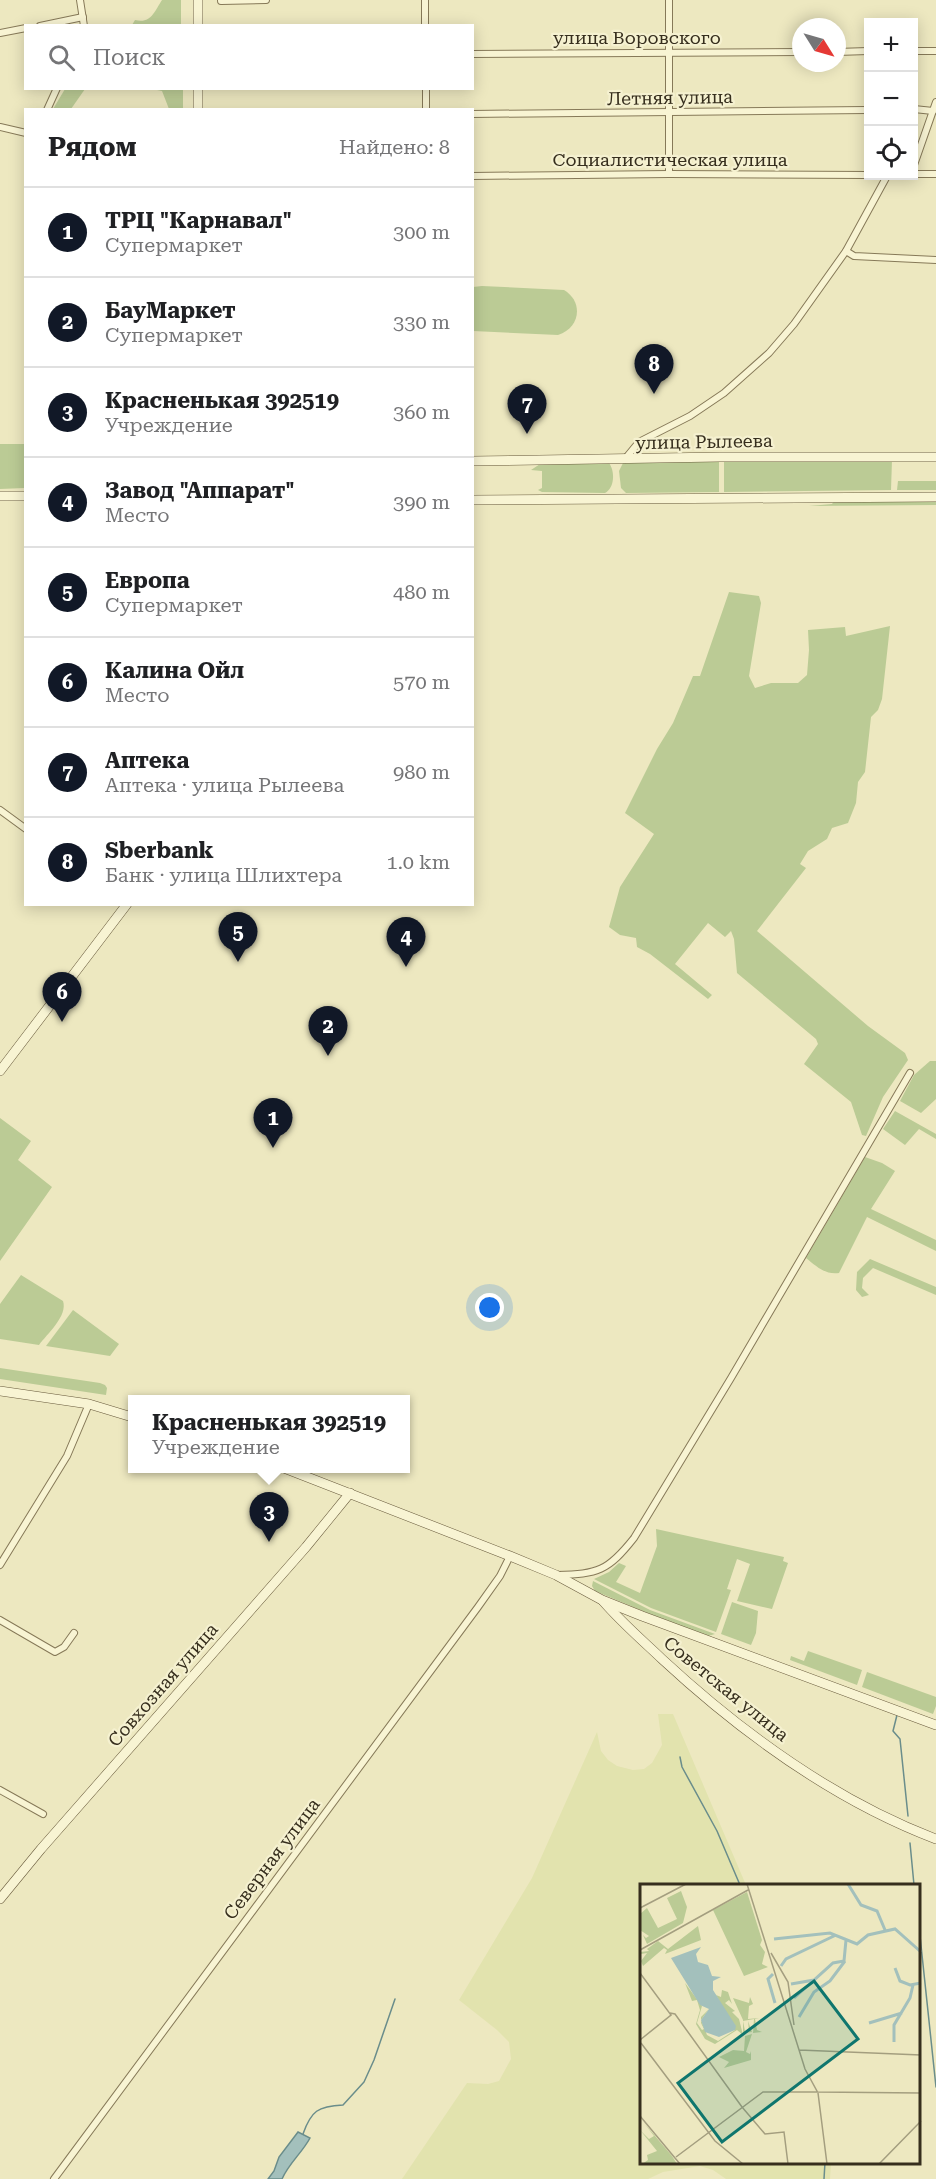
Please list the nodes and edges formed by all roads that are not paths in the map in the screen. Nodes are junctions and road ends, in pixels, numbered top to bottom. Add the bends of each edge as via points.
1 (80, 0) edge
2 (198, 0) edge
3 (266, 0) edge
4 (425, 0) edge
5 (669, 0) edge
6 (221, 1) edge
7 (83, 17) junction
8 (50, 24) edge
9 (84, 24) edge
10 (198, 24) edge
11 (425, 24) edge
12 (24, 28) edge
13 (0, 33) edge
14 (864, 51) edge
15 (918, 51) edge
16 (936, 51) edge
17 (792, 52) edge
18 (846, 52) edge
19 (669, 53) junction
20 (474, 54) edge
21 (56, 90) edge
22 (198, 90) edge
23 (426, 90) edge
24 (936, 102) edge
25 (48, 108) edge
26 (198, 108) edge
27 (426, 108) edge
28 (918, 109) edge
29 (864, 110) edge
30 (933, 111) junction
31 (669, 113) junction
32 (474, 114) edge
33 (0, 126) edge
34 (24, 132) edge
35 (918, 154) edge
36 (669, 174) junction
37 (918, 174) edge
38 (936, 174) edge
39 (864, 175) edge
40 (474, 176) edge
41 (885, 180) edge
42 (846, 252) junction
43 (936, 260) edge
44 (936, 457) edge
45 (625, 459) junction
46 (474, 461) edge
47 (0, 496) edge
48 (24, 496) edge
49 (936, 497) edge
50 (474, 500) edge
51 (0, 810) edge
52 (24, 828) edge
53 (125, 906) edge
54 (0, 1071) edge
55 (910, 1073) dead end
56 (0, 1390) edge
57 (90, 1404) junction
58 (128, 1417) edge
59 (297, 1473) edge
60 (350, 1493) junction
61 (510, 1556) junction
62 (0, 1565) edge
63 (556, 1575) junction
64 (602, 1600) junction
65 (0, 1620) edge
66 (74, 1634) dead end
67 (936, 1725) edge
68 (0, 1790) edge
69 (43, 1814) dead end
70 (936, 1839) edge
71 (0, 1899) edge
72 (54, 2179) edge

1 - 7 street
2 - 10 main road
3 - 6 street
4 - 11 street
5 - 19 street
7 - 8 street
7 - 9 street
12 - 13 street
14 - 18 street
15 - 16 street
17 - 19 street, улица Воровского
19 - 20 street, улица Воровского
19 - 31 street
21 - 25 street
22 - 26 main road
23 - 27 street
24 - 30 street
28 - 30 street
29 - 31 street, Летняя улица
30 - 35 street
31 - 32 street, Летняя улица
31 - 36 street
33 - 34 street
36 - 39 street, Социалистическая улица
36 - 40 street, Социалистическая улица
37 - 38 street
41 - 42 street
42 - 43 street via 854,256
42 - 45 street via 794,324 750,372 690,416 639,442
44 - 45 main road, улица Рылеева
45 - 46 main road, улица Рылеева
47 - 48 main road
49 - 50 main road
51 - 52 street
53 - 54 main road
55 - 63 street via 634,1538 604,1568 587,1574
56 - 57 main road
57 - 58 main road
57 - 62 street via 67,1456
59 - 60 main road
60 - 61 main road
60 - 71 main road, Совхозная улица
61 - 63 main road
61 - 72 street, Северная улица via 478,1607
63 - 64 main road
64 - 67 main road
64 - 70 main road, Советская улица via 684,1679 778,1754 877,1813
65 - 66 street via 55,1652
68 - 69 street

